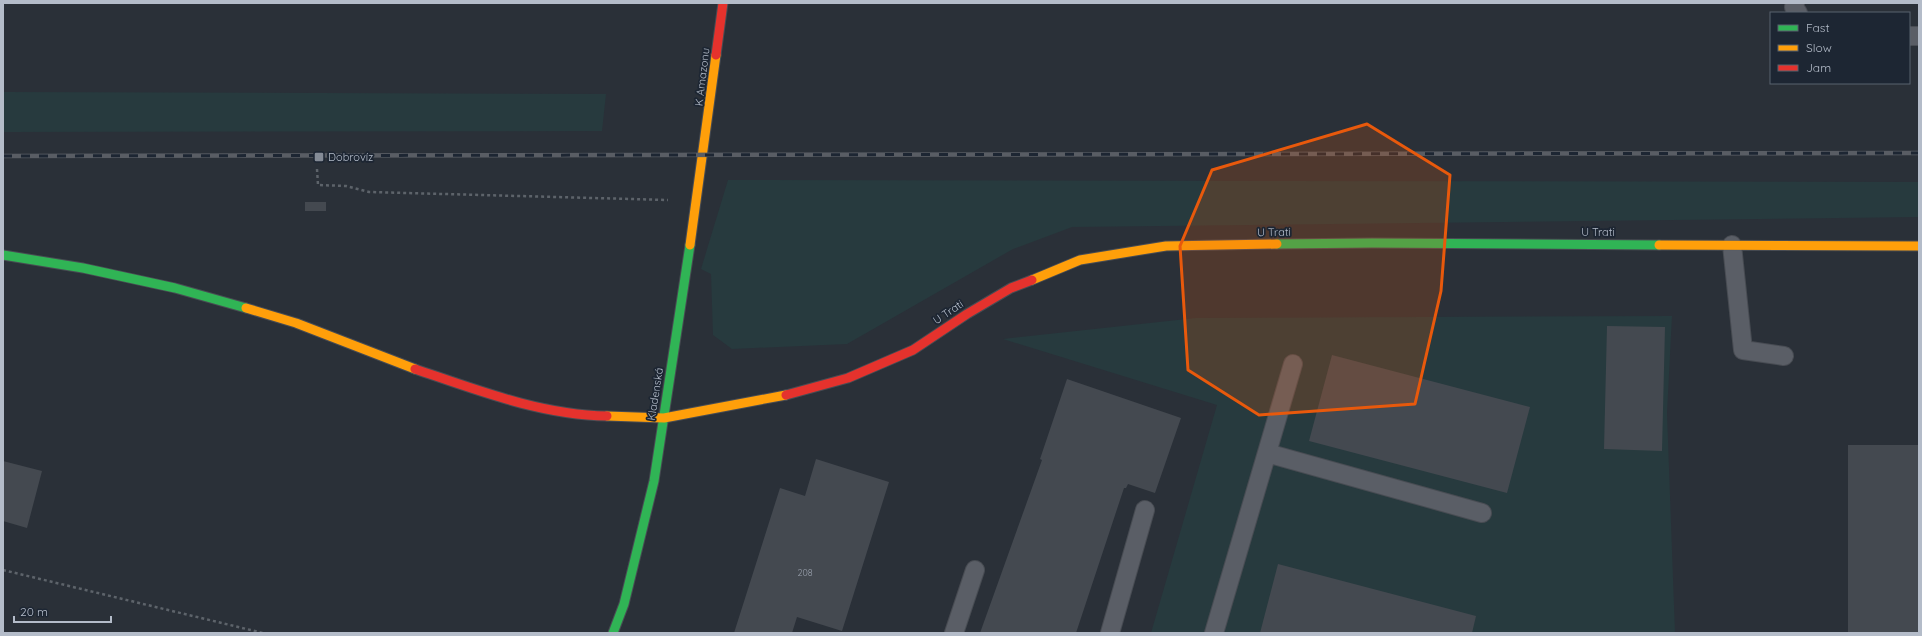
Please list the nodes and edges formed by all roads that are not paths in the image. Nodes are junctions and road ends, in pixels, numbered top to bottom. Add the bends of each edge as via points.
1 (723, 3) edge
2 (1795, 3) edge
3 (1797, 12) edge
4 (704, 155) joint
5 (1732, 245) junction
6 (1919, 246) edge
7 (3, 255) edge
8 (1784, 356) dead end
9 (1293, 364) dead end
10 (664, 418) junction
11 (1266, 453) junction
12 (1145, 510) dead end
13 (1482, 513) dead end
14 (975, 570) dead end
15 (612, 633) edge
16 (954, 633) edge
17 (1110, 633) edge
18 (1214, 633) edge

1 - 4 street, K Amazonu
2 - 3 lane
4 - 10 street, Kladenská
5 - 6 street, U Trati
5 - 8 lane via 1742,350
5 - 10 street, U Trati via 1372,243 1166,246 1088,258 1011,288 914,350 848,378 799,393
7 - 10 street, U Trati via 83,268 175,288 274,316 404,366 510,401 589,416
9 - 11 lane
10 - 15 street, Kladenská via 654,481 624,604
11 - 13 lane
11 - 18 lane
12 - 17 lane
14 - 16 lane

